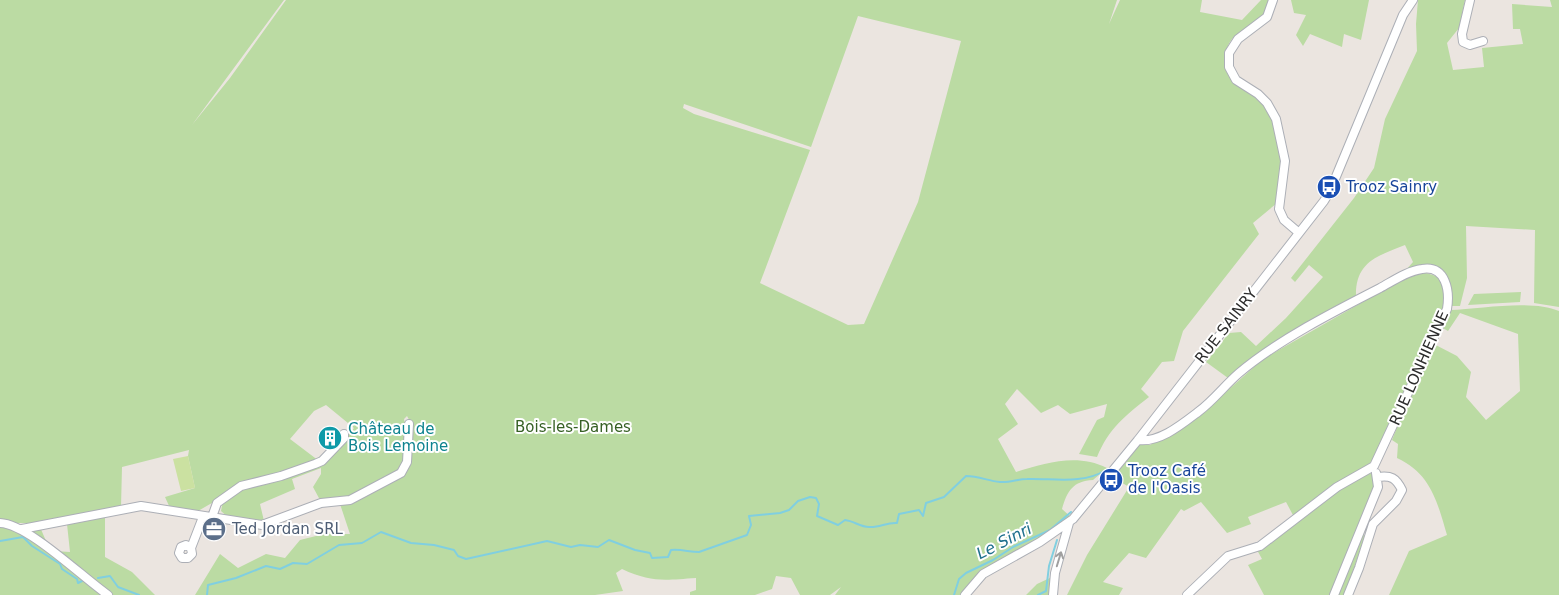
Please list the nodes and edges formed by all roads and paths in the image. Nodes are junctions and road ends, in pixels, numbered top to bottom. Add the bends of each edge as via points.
1 (1274, 0) edge
2 (1413, 0) edge
3 (1470, 0) edge
4 (1483, 41) dead end
5 (1298, 232) junction
6 (409, 424) dead end
7 (344, 434) dead end
8 (1138, 440) junction
9 (1374, 466) junction
10 (1378, 477) junction
11 (208, 517) junction
12 (0, 523) edge
13 (1069, 523) junction
14 (22, 529) junction
15 (191, 548) dead end
16 (108, 595) edge
17 (965, 595) edge
18 (1053, 595) edge
19 (1187, 595) edge
20 (1334, 595) edge
21 (1348, 595) edge

1 - 5 street via 1267,17 1238,39 1229,53 1229,66 1236,80 1258,94 1276,119 1285,161 1279,209 1284,220
2 - 5 street, RUE SAINRY via 1403,15 1330,191
3 - 4 street via 1463,42 1470,45
5 - 8 street, RUE SAINRY
6 - 11 street via 407,462 401,472 350,500 321,503 262,525
7 - 11 street via 344,438 322,461 241,486 217,503
8 - 9 street, RUE LONHIENNE via 1148,442 1156,439 1192,416 1240,372 1333,314 1409,272 1423,268 1439,272 1448,286 1447,309
8 - 13 street, RUE SAINRY
9 - 10 street
9 - 19 street via 1337,487 1260,546 1228,556
10 - 20 street via 1378,486
10 - 21 street via 1391,476 1402,490 1396,501 1372,524
11 - 14 street via 141,506
11 - 15 street
12 - 14 street
13 - 17 street, RUE SAINRY via 983,574
18 -> 13 street via 1054,573
14 - 16 street

